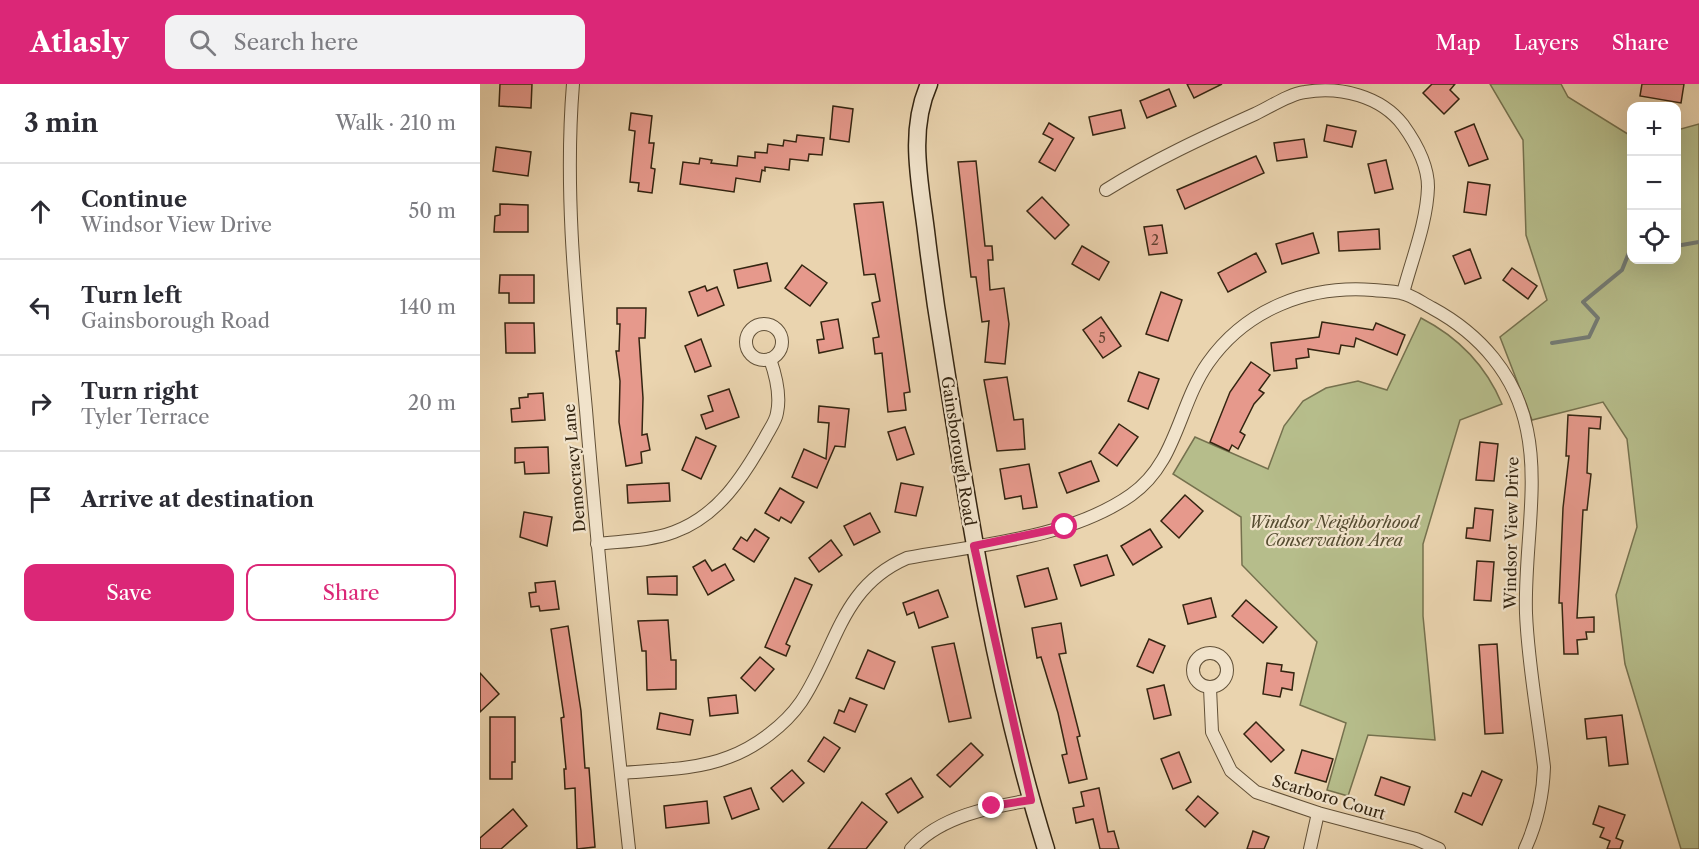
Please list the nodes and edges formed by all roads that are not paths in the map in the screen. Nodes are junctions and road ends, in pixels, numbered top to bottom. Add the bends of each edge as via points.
1 (573, 84) edge
2 (929, 84) edge
3 (1106, 190) dead end
4 (1402, 293) junction
5 (770, 359) dead end
6 (597, 544) junction
7 (974, 546) junction
8 (1210, 688) dead end
9 (621, 773) junction
10 (1031, 800) junction
11 (1318, 813) junction
12 (629, 849) edge
13 (911, 849) edge
14 (1046, 849) edge
15 (1310, 849) edge
16 (1438, 849) edge
17 (1525, 849) edge

1 - 6 street, Democracy Lane via 569,132 572,249
2 - 7 street, Gainsborough Road via 919,116 917,156 935,305
3 - 4 street via 1152,161 1303,92 1336,90 1358,94 1397,117 1416,143 1424,164 1428,185 1426,207
4 - 7 street, Windsor View Drive via 1319,291 1264,312 1234,334 1208,363 1170,450 1152,477 1134,494 1102,514 1065,527
4 - 17 street, Windsor View Drive via 1459,323 1498,362 1517,393 1528,430 1532,476 1526,614 1544,788
5 - 6 street via 778,381 777,414 753,460 723,500 707,515 676,532
6 - 9 street, Democracy Lane
7 - 9 street, Windsor View Drive via 906,558 886,567 870,581 842,617 801,702 778,727 753,745 709,764
7 - 10 street, Gainsborough Road
8 - 11 street, Scarboro Court via 1212,732 1231,771 1256,792
9 - 12 street, Democracy Lane
10 - 13 street via 992,806 951,820
10 - 14 street, Gainsborough Road
11 - 15 street
11 - 16 street, Scarboro Court via 1416,839

